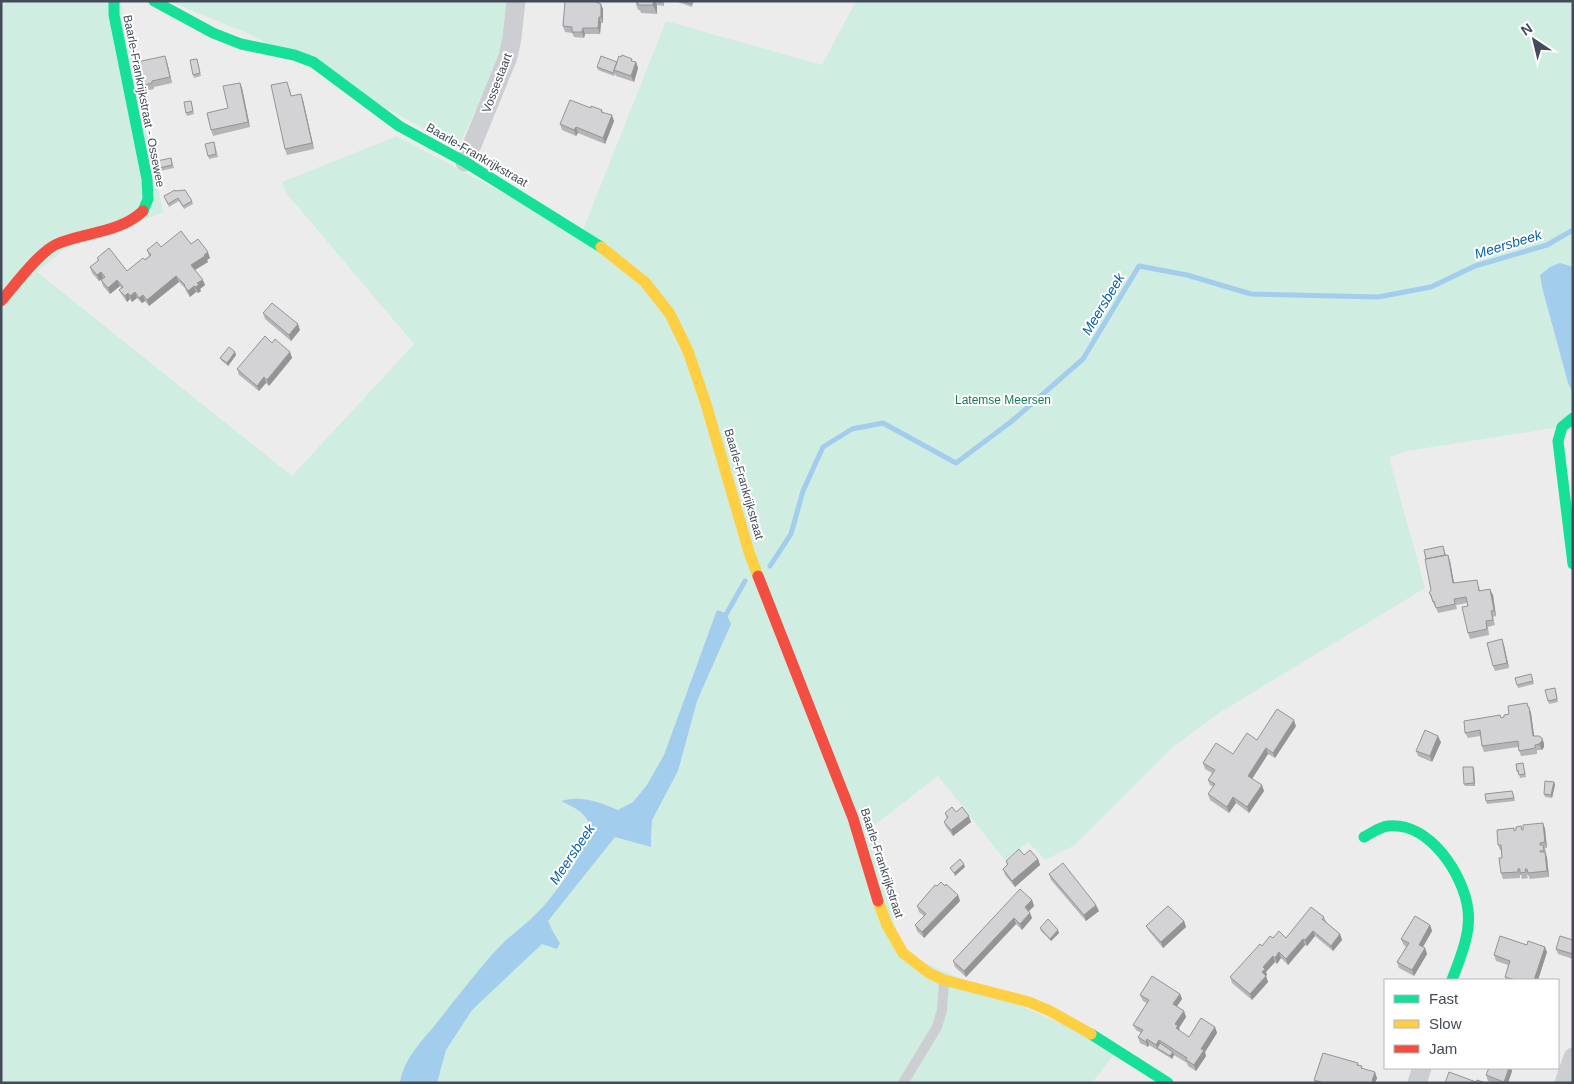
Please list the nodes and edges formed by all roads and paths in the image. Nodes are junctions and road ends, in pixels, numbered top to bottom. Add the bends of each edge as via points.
1 (114, 1) edge
2 (154, 1) edge
3 (516, 1) edge
4 (466, 162) junction
5 (1, 301) edge
6 (1573, 418) edge
7 (1573, 564) edge
8 (1364, 837) dead end
9 (1452, 979) edge
10 (944, 980) junction
11 (1573, 1057) edge
12 (1422, 1069) edge
13 (903, 1083) edge
14 (1168, 1083) edge
15 (1417, 1083) edge
16 (1564, 1083) edge

1 - 5 street, Baarle-Frankrijkstraat - Ossewee via 114,15 147,180 148,203 145,210 130,221 56,244
2 - 4 street, Baarle-Frankrijkstraat via 212,33 241,44 313,62 399,126
3 - 4 street, Vossestaart via 508,57
4 - 10 street, Baarle-Frankrijkstraat via 608,252 645,282 670,314 696,371 750,552 853,818 887,925 903,953
6 - 7 street via 1562,425 1558,433
8 - 9 street via 1392,826 1410,829 1425,837 1458,874 1465,895 1468,925
10 - 13 lane via 937,1027
10 - 14 street, Baarle-Frankrijkstraat via 1022,1000 1050,1011
11 - 16 street
12 - 15 street

